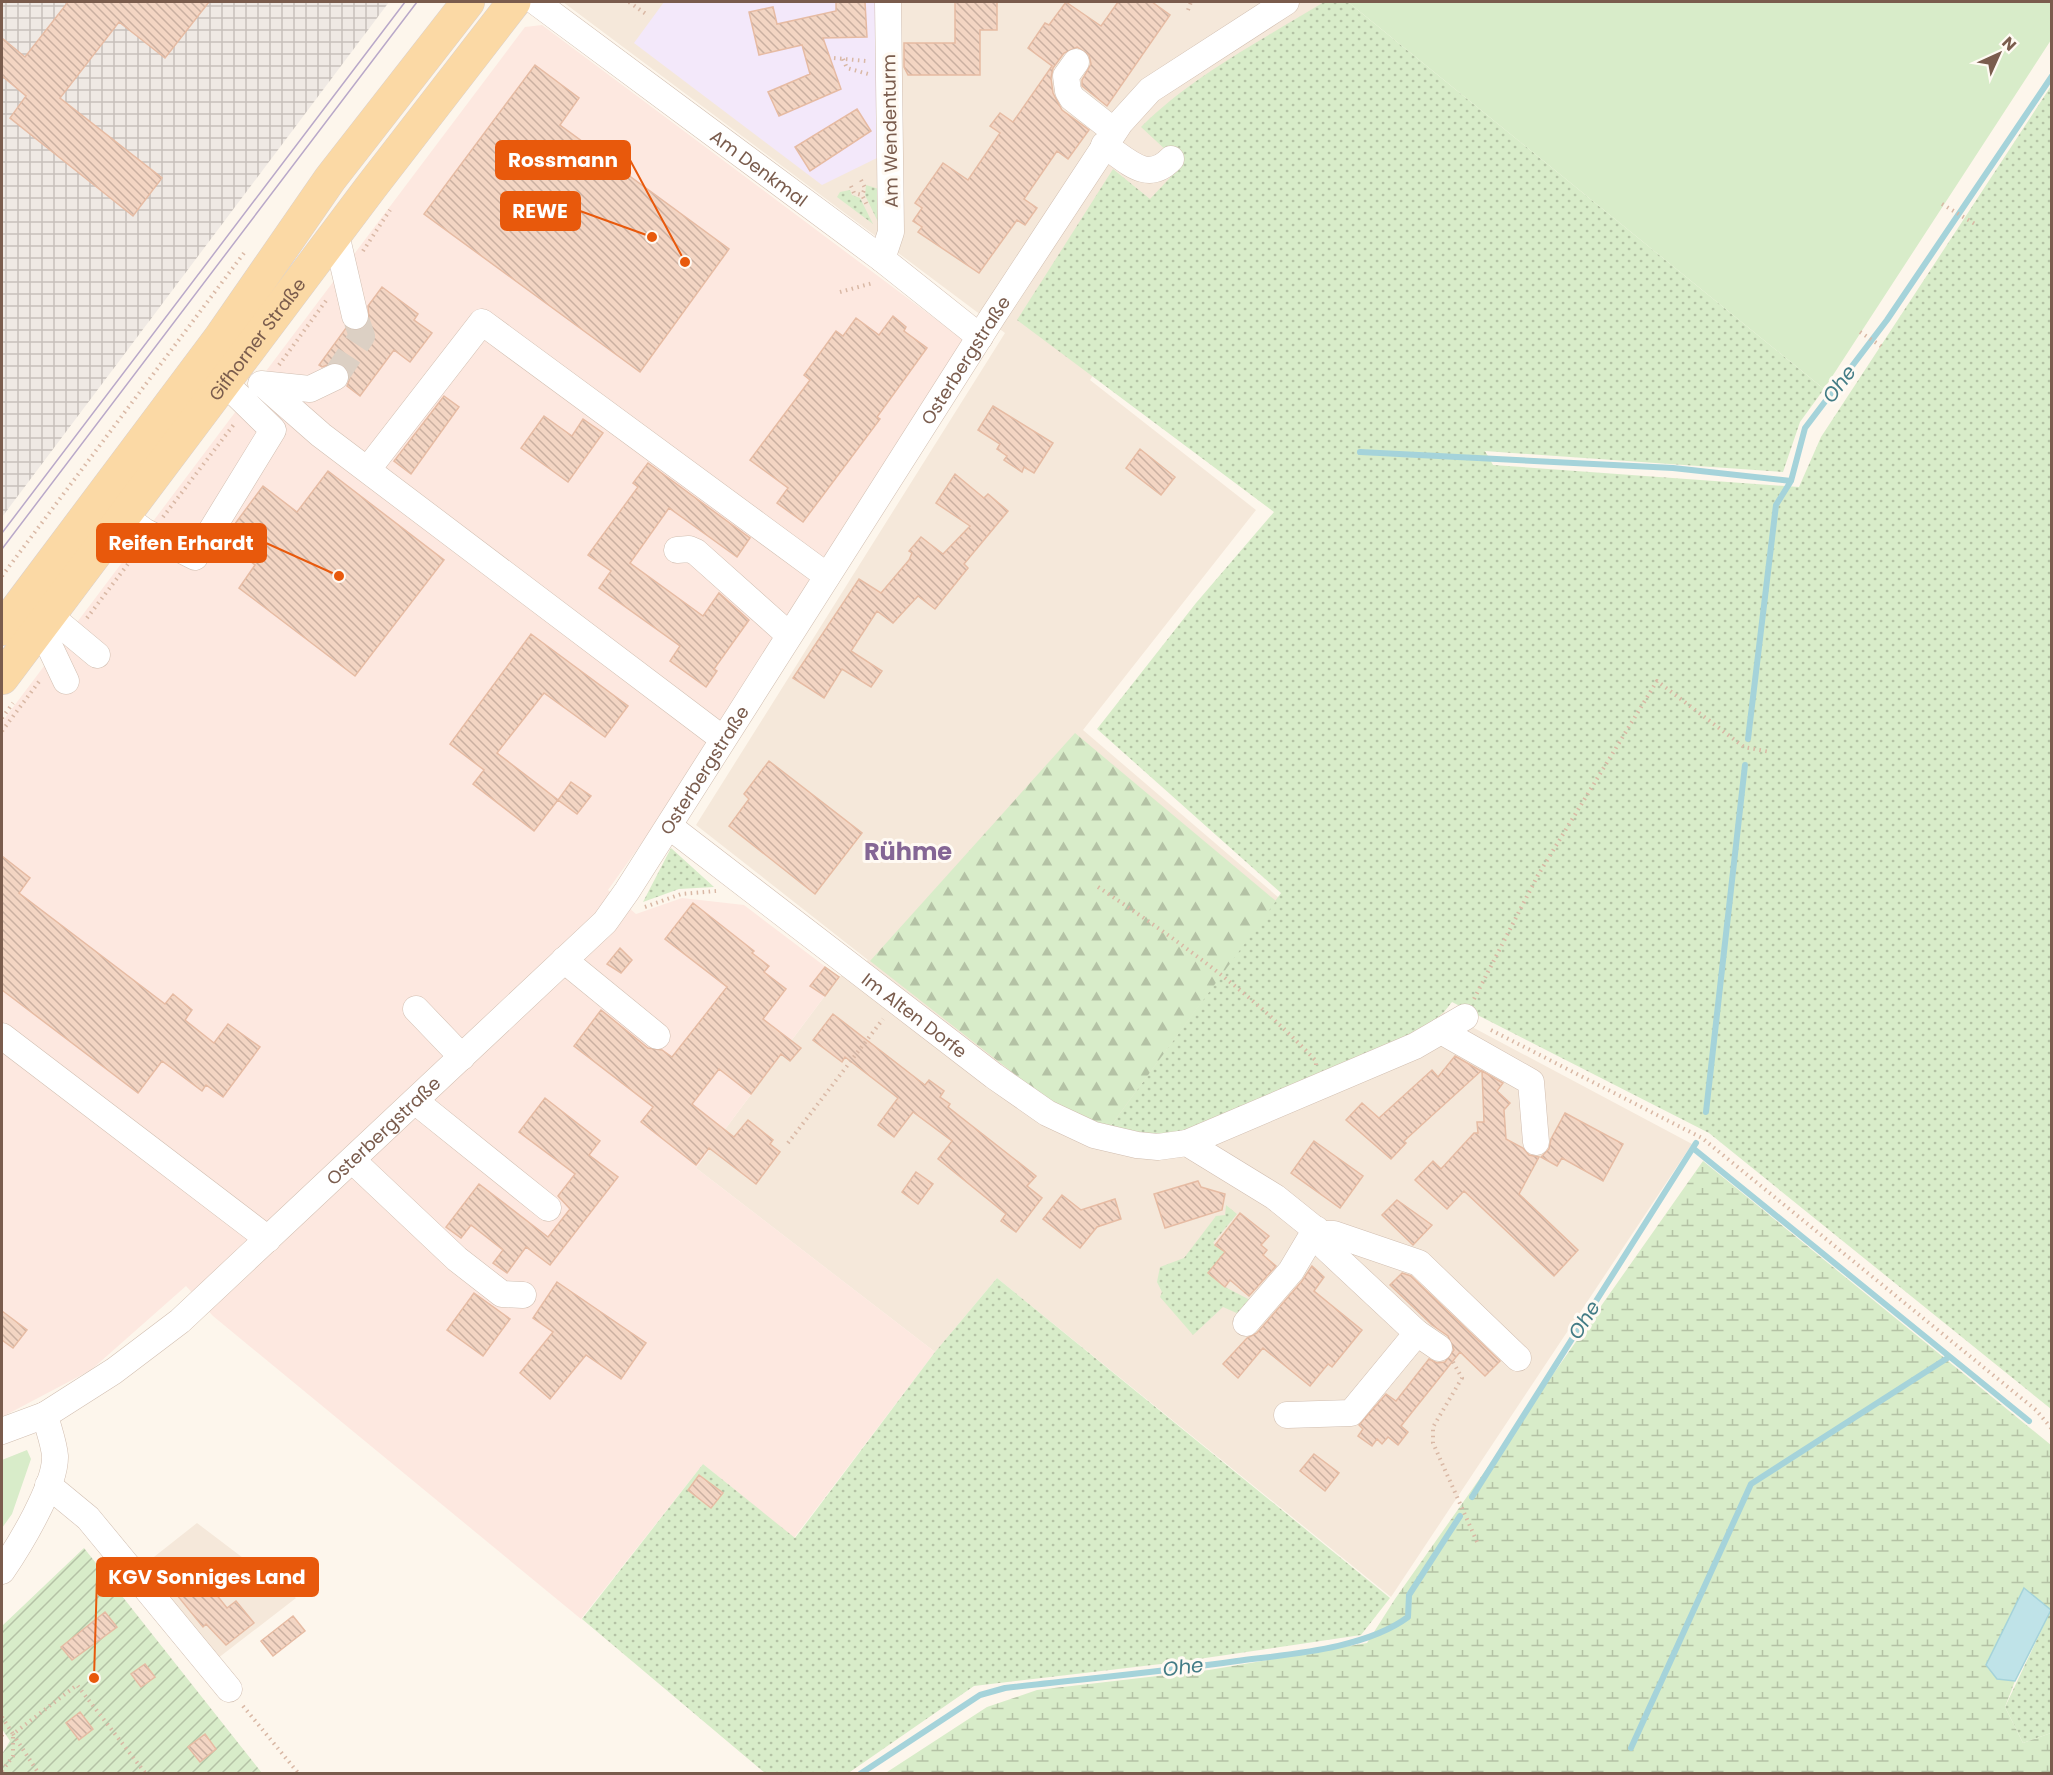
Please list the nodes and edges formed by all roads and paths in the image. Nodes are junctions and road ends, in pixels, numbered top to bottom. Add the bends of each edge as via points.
1 (468, 2) edge
2 (514, 2) edge
3 (536, 2) edge
4 (629, 2) edge
5 (888, 2) edge
6 (1191, 2) edge
7 (1286, 2) edge
8 (1188, 10) dead end
9 (646, 14) dead end
10 (834, 58) dead end
11 (842, 59) junction
12 (855, 60) dead end
13 (1076, 62) dead end
14 (873, 75) dead end
15 (1109, 138) junction
16 (1171, 159) dead end
17 (861, 180) dead end
18 (850, 186) dead end
19 (393, 203) dead end
20 (1942, 204) dead end
21 (1975, 224) dead end
22 (336, 234) junction
23 (245, 250) dead end
24 (882, 258) junction
25 (346, 274) junction
26 (872, 282) dead end
27 (840, 292) dead end
28 (355, 316) tunnel mouth
29 (1860, 332) dead end
30 (980, 337) junction
31 (1881, 346) dead end
32 (335, 377) tunnel mouth
33 (264, 385) junction
34 (235, 387) junction
35 (368, 469) junction
36 (124, 516) junction
37 (151, 534) junction
38 (677, 550) dead end
39 (2, 576) edge
40 (827, 576) junction
41 (45, 620) junction
42 (2, 629) edge
43 (75, 634) junction
44 (789, 635) junction
45 (97, 655) dead end
46 (62, 670) joint
47 (2, 678) edge
48 (2, 731) edge
49 (723, 739) junction
50 (1770, 752) dead end
51 (669, 826) junction
52 (1098, 887) dead end
53 (750, 888) junction
54 (605, 922) junction
55 (564, 960) junction
56 (898, 1000) junction
57 (416, 1009) dead end
58 (1465, 1017) junction
59 (1441, 1031) junction
60 (2, 1036) edge
61 (657, 1036) dead end
62 (462, 1057) junction
63 (1316, 1089) junction
64 (415, 1101) junction
65 (1536, 1142) dead end
66 (789, 1143) dead end
67 (1187, 1143) junction
68 (352, 1160) junction
69 (548, 1208) dead end
70 (1319, 1231) junction
71 (268, 1239) junction
72 (523, 1295) dead end
73 (1246, 1323) dead end
74 (1417, 1333) junction
75 (1439, 1348) joint
76 (1518, 1358) dead end
77 (45, 1415) junction
78 (1287, 1415) dead end
79 (2052, 1429) edge
80 (2, 1431) edge
81 (48, 1485) junction
82 (1478, 1544) dead end
83 (2, 1571) edge
84 (230, 1689) joint
85 (2, 1717) edge
86 (14, 1734) junction
87 (2, 1770) edge
88 (39, 1773) edge
89 (146, 1773) edge
90 (299, 1773) edge

1 - 42 main road, Gifhorner Straße via 330,179 220,338
2 - 22 main road, Gifhorner Straße
3 - 24 street, Am Denkmal
4 - 9 path
5 - 24 street, Am Wendenturm via 891,232
6 - 8 path
7 - 15 street, Osterbergstraße via 1150,90
10 - 11 path
11 - 12 path
11 - 14 path via 847,68
13 - 15 street via 1066,76 1068,91
15 - 16 street via 1142,170 1159,170
15 - 30 street, Osterbergstraße
17 - 18 path via 865,188 862,195 854,193
19 - 25 path
20 - 21 path
22 - 25 street
22 - 34 main road, Gifhorner Straße
23 - 39 path
24 - 30 street, Am Denkmal
25 - 28 street
25 - 33 path
26 - 27 path
29 - 31 path
30 - 40 street, Osterbergstraße
32 - 33 street via 310,388
33 - 34 street
33 - 35 street via 321,435
34 - 36 main road, Gifhorner Straße
34 - 37 path
34 - 37 street via 273,430 195,557
35 - 40 street via 482,322
35 - 49 street
36 - 37 street
36 - 41 main road, Gifhorner Straße
37 - 43 path
38 - 44 street via 696,552
40 - 44 street, Osterbergstraße
41 - 43 street
41 - 46 street
41 - 47 main road, Gifhorner Straße
43 - 45 street
44 - 49 street, Osterbergstraße
46 - 48 path
49 - 51 street, Osterbergstraße
50 - 58 path via 1744,747 1657,681 1538,875
51 - 53 street, Im Alten Dorfe
51 - 54 street, Osterbergstraße
52 - 63 path via 1187,946 1278,1020 1316,1061
53 - 54 path via 681,894
53 - 56 street, Im Alten Dorfe
54 - 55 street, Osterbergstraße
55 - 61 street
55 - 62 street, Osterbergstraße
56 - 66 path
56 - 67 street, Im Alten Dorfe via 994,1076 1068,1125 1137,1145
57 - 62 street
58 - 59 street, Im Alten Dorfe
58 - 79 path via 1702,1138 2036,1410
59 - 63 street, Im Alten Dorfe
59 - 65 street via 1531,1082
60 - 71 street
62 - 64 street, Osterbergstraße
63 - 67 street, Im Alten Dorfe
64 - 68 street, Osterbergstraße
64 - 69 street
67 - 70 street via 1248,1179
68 - 71 street, Osterbergstraße
68 - 72 street via 466,1266 502,1294
70 - 73 street
70 - 74 street via 1325,1247
70 - 76 street via 1419,1263
71 - 77 street, Osterbergstraße via 180,1321 114,1371
74 - 75 street
74 - 78 street via 1351,1413
75 - 82 path via 1459,1367 1462,1378 1432,1427 1433,1443
77 - 80 street, Osterbergstraße
77 - 81 street via 55,1458
81 - 83 street via 19,1546
81 - 84 street via 88,1518
84 - 90 path
85 - 86 path
86 - 87 path via 13,1755
86 - 88 path
86 - 89 path via 77,1685

